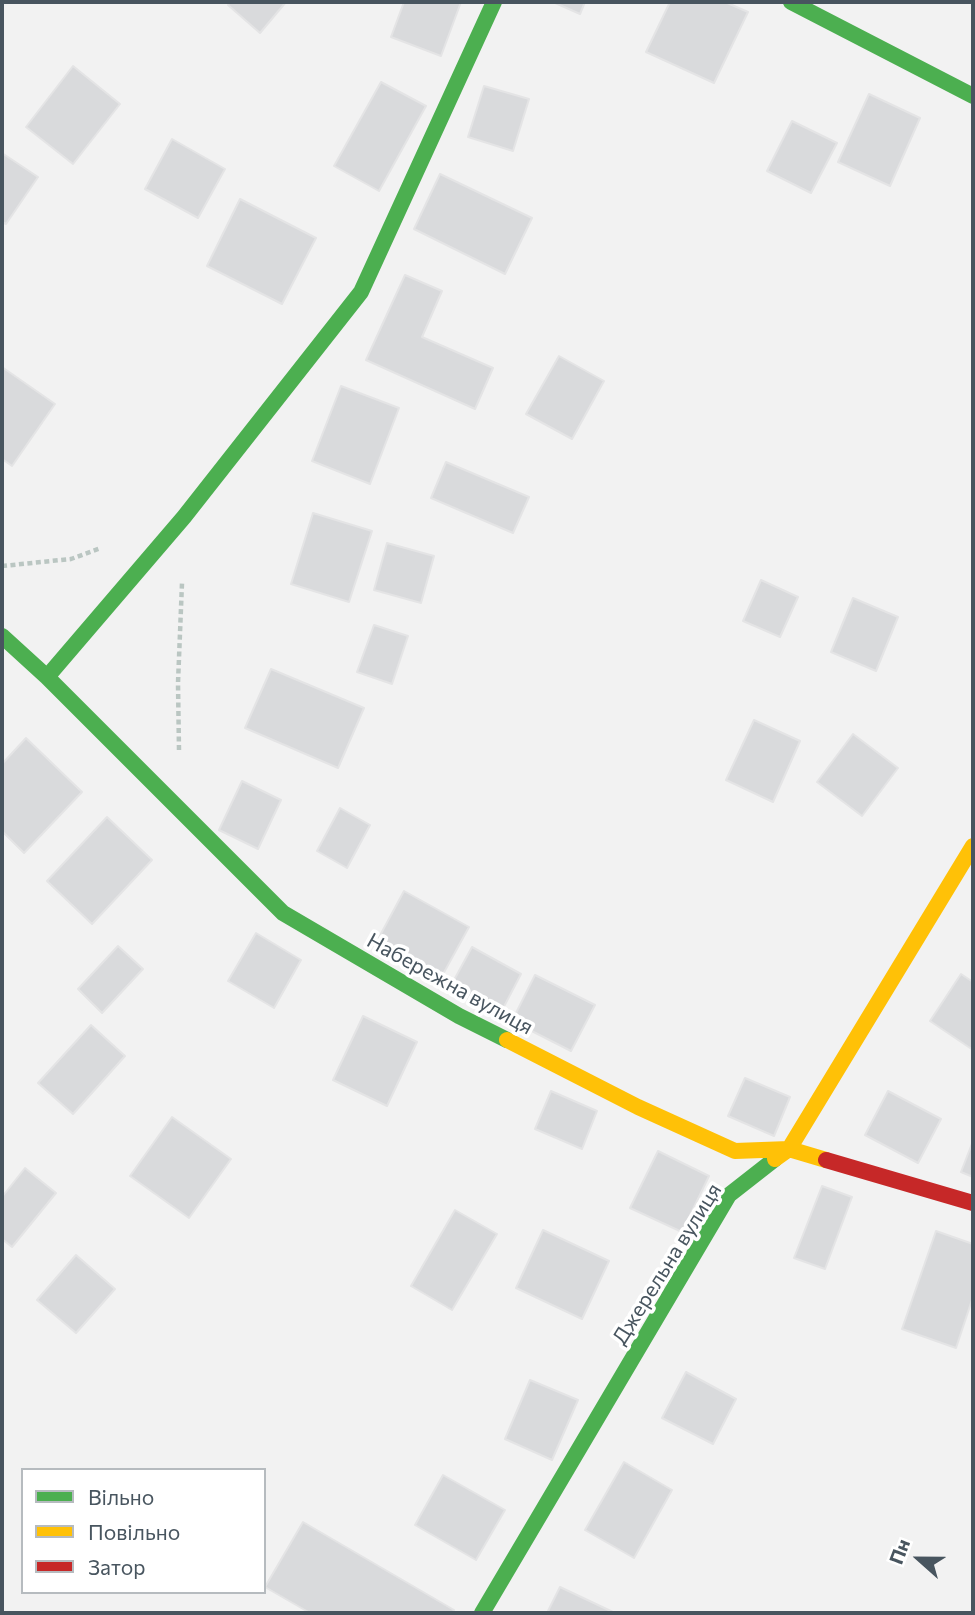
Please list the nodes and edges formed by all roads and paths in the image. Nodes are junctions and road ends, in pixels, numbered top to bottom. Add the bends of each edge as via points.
1 (494, 2) edge
2 (791, 2) edge
3 (973, 96) edge
4 (109, 545) dead end
5 (2, 566) edge
6 (182, 572) dead end
7 (2, 635) edge
8 (47, 677) junction
9 (179, 759) dead end
10 (973, 846) edge
11 (789, 1149) junction
12 (973, 1203) edge
13 (482, 1613) edge

1 - 8 street via 361,292 184,517
2 - 3 street
4 - 5 path via 71,559
6 - 9 path
7 - 8 street, Набережна вулиця
8 - 11 street, Набережна вулиця via 283,913 459,1016 639,1107 735,1151
10 - 11 street, Джерельна вулиця
11 - 12 street, Набережна вулиця
11 - 13 street, Джерельна вулиця via 729,1195

